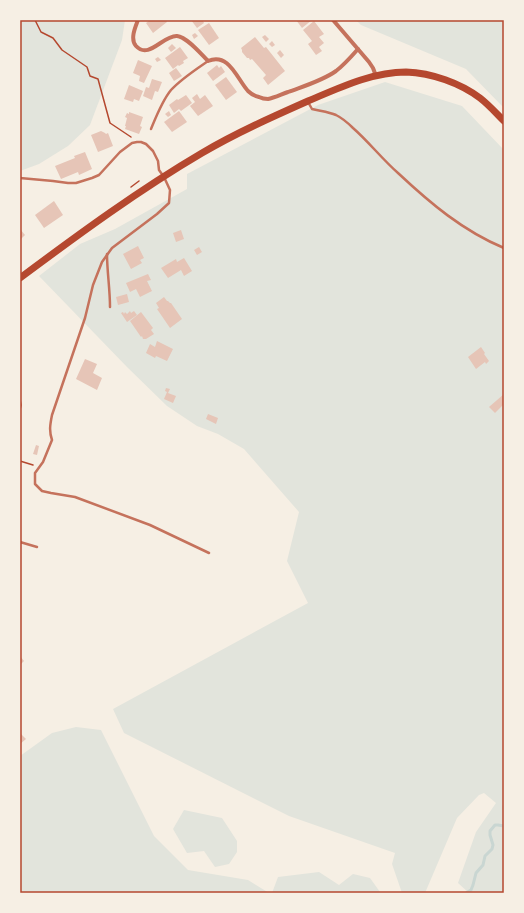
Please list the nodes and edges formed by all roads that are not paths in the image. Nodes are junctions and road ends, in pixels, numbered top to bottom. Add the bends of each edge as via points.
1 (138, 20) edge
2 (333, 20) edge
3 (358, 50) junction
4 (208, 61) junction
5 (376, 76) junction
6 (308, 102) junction
7 (504, 121) edge
8 (151, 129) dead end
9 (164, 177) junction
10 (20, 178) edge
11 (504, 248) edge
12 (107, 253) junction
13 (20, 278) edge
14 (110, 307) dead end
15 (20, 542) edge
16 (37, 547) dead end
17 (209, 553) dead end

1 - 4 street via 133,39 141,50 146,51 167,38 179,36
2 - 3 street
3 - 4 street via 330,75 267,99 249,91 228,64 218,59
3 - 5 street via 369,62
4 - 8 lane via 170,92
5 - 6 main road
5 - 7 main road via 408,72 449,81 480,98
6 - 9 main road via 225,141
6 - 11 lane via 312,109 336,115 347,123 396,172 450,218 492,244
9 - 10 lane via 153,151 146,144 138,142 132,143 120,152 99,175 76,183
9 - 12 lane via 170,190 169,203
9 - 13 main road
12 - 14 lane
12 - 17 lane via 93,285 85,318 52,415 52,440 43,462 35,473 35,484 51,494 75,497 150,525
15 - 16 lane

